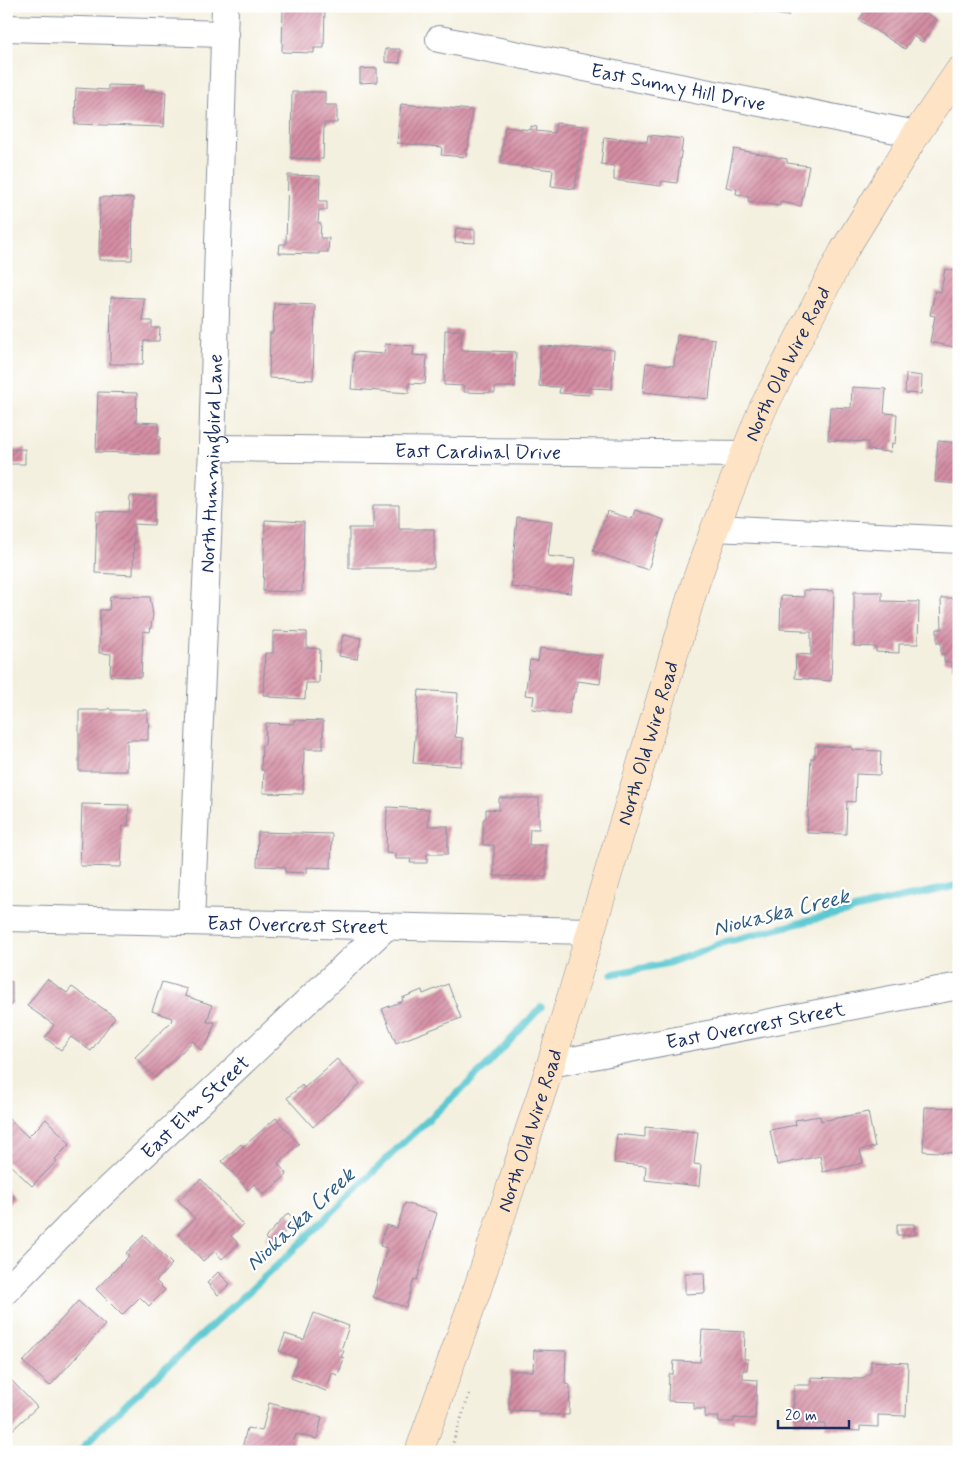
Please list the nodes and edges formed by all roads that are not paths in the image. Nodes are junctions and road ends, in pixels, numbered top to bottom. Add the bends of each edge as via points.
1 (225, 6) edge
2 (6, 28) edge
3 (224, 34) junction
4 (439, 39) dead end
5 (956, 80) edge
6 (916, 134) junction
7 (212, 448) junction
8 (744, 454) junction
9 (715, 528) junction
10 (959, 540) edge
11 (6, 918) edge
12 (191, 922) junction
13 (388, 926) junction
14 (591, 931) junction
15 (959, 986) edge
16 (551, 1064) junction
17 (6, 1291) edge
18 (419, 1452) edge

1 - 3 street, North Hummingbird Lane
2 - 3 street
3 - 7 street, North Hummingbird Lane
4 - 6 street, East Sunny Hill Drive
5 - 6 street, North Old Wire Road
6 - 8 street, North Old Wire Road via 843,252 762,410
7 - 8 street, East Cardinal Drive
7 - 12 street, North Hummingbird Lane
8 - 9 street, North Old Wire Road
9 - 10 street
9 - 14 street, North Old Wire Road via 695,584
11 - 12 street, East Overcrest Street
12 - 13 street, East Overcrest Street
13 - 14 street, East Overcrest Street
13 - 17 street, East Elm Street via 79,1216
14 - 16 street, North Old Wire Road
15 - 16 street, East Overcrest Street
16 - 18 street, North Old Wire Road via 477,1290

